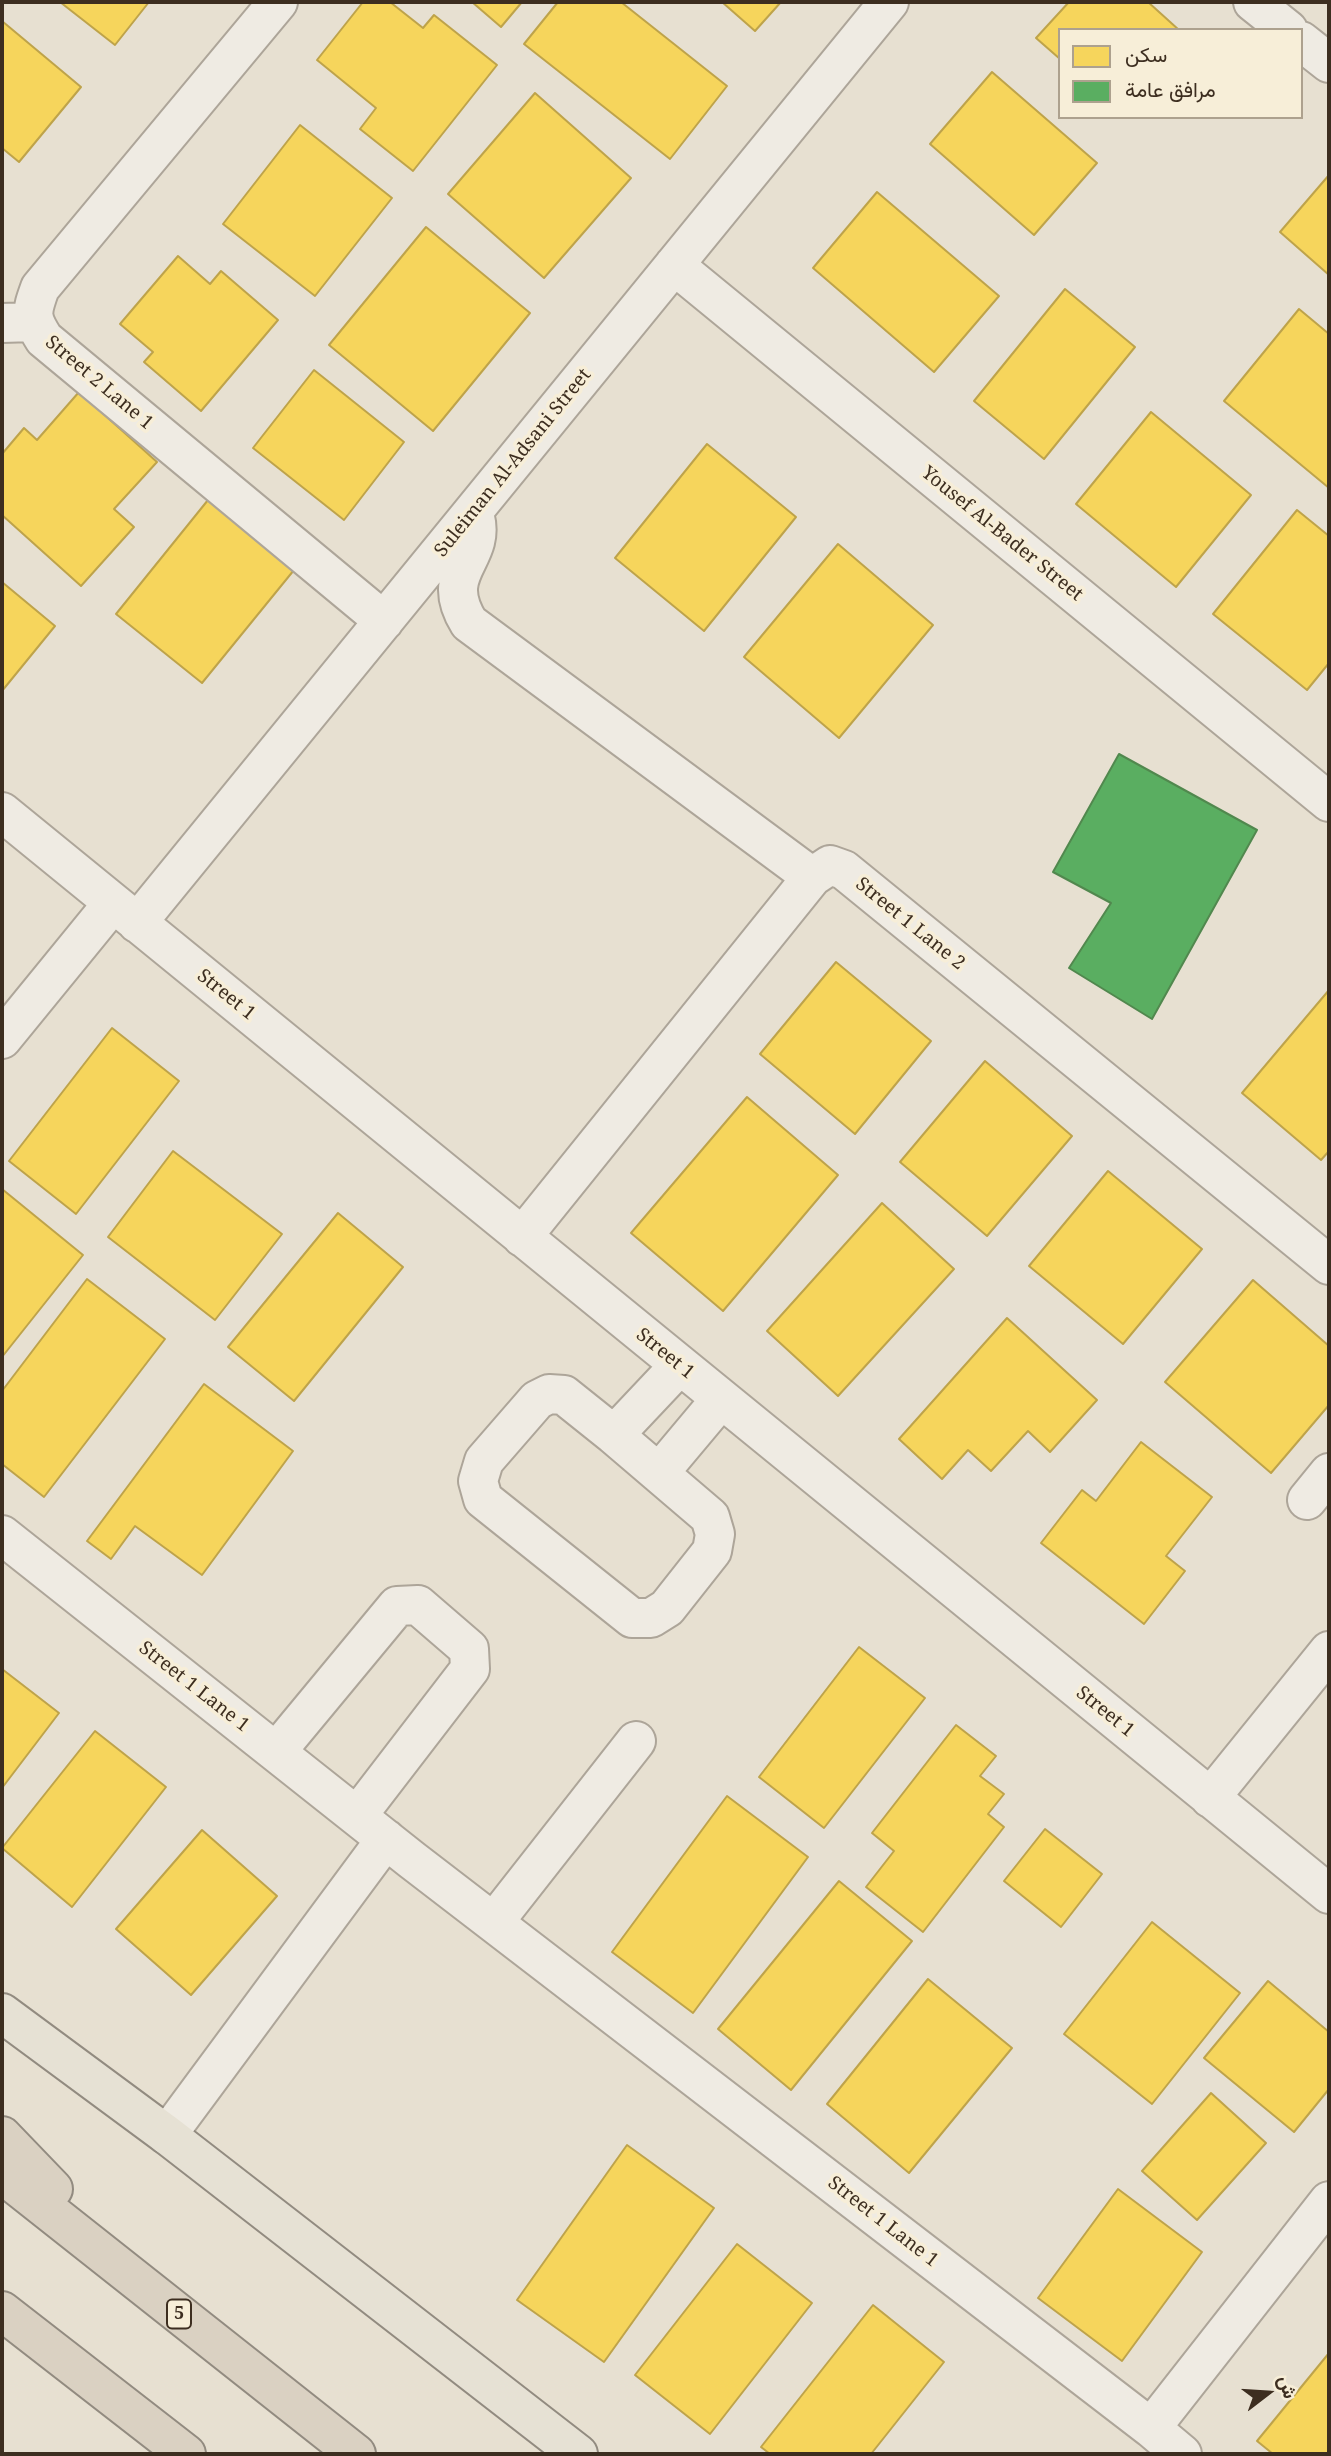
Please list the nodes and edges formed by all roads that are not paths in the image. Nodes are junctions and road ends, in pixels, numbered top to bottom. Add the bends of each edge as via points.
1 (889, 2) edge
2 (1253, 2) edge
3 (269, 5) edge
4 (1286, 28) edge
5 (1303, 43) edge
6 (1329, 63) edge
7 (674, 265) junction
8 (18, 323) edge
9 (474, 511) junction
10 (384, 621) junction
11 (1329, 802) edge
12 (2, 813) edge
13 (812, 877) junction
14 (125, 913) junction
15 (2, 1039) edge
16 (522, 1237) junction
17 (1329, 1265) edge
18 (680, 1365) junction
19 (721, 1399) junction
20 (614, 1435) junction
21 (659, 1473) junction
22 (2, 1535) edge
23 (1329, 1651) edge
24 (636, 1741) dead end
25 (276, 1752) junction
26 (1210, 1797) junction
27 (356, 1816) junction
28 (386, 1839) junction
29 (1329, 1894) edge
30 (494, 1922) junction
31 (2, 2013) edge
32 (167, 2135) junction
33 (2, 2136) edge
34 (2, 2174) edge
35 (1329, 2202) edge
36 (164, 2303) junction
37 (2, 2311) edge
38 (1151, 2428) junction
39 (186, 2454) edge
40 (356, 2454) edge
41 (578, 2454) edge
42 (1182, 2454) edge

1 - 7 street, Suleiman Al-Adsani Street
2 - 4 street
3 - 8 street, Street 2 Lane 1 via 40,288 32,310
5 - 6 street
7 - 9 street, Suleiman Al-Adsani Street
7 - 11 street, Yousef Al-Bader Street
8 - 10 street, Street 2 Lane 1 via 44,339
9 - 10 street, Suleiman Al-Adsani Street
9 - 13 street via 476,538 458,578 457,594 469,623
10 - 14 street, Suleiman Al-Adsani Street
12 - 14 street, Street 1
13 - 16 street
13 - 17 street, Street 1 Lane 2 via 830,865 844,870
14 - 15 street
14 - 16 street, Street 1
16 - 18 street, Street 1
18 - 19 street, Street 1
18 - 20 street
19 - 21 street
19 - 26 street, Street 1
20 - 21 street
20 - 21 street via 564,1395 549,1394 537,1400 484,1461 478,1481 483,1499 632,1618 651,1618 667,1608 712,1552 715,1534 710,1517
22 - 25 street, Street 1 Lane 1
23 - 26 street
24 - 30 street
25 - 27 street, Street 1 Lane 1
25 - 27 street via 397,1606 418,1605 469,1649 470,1669
26 - 29 street, Street 1
27 - 28 street, Street 1 Lane 1
28 - 30 street, Street 1 Lane 1
28 - 32 street
30 - 38 street, Street 1 Lane 1
31 - 32 main road
32 - 41 main road
33 - 36 highway
34 - 36 highway, 5
35 - 38 street
36 - 40 highway, 5
37 - 39 highway
38 - 42 street, Street 1 Lane 1

